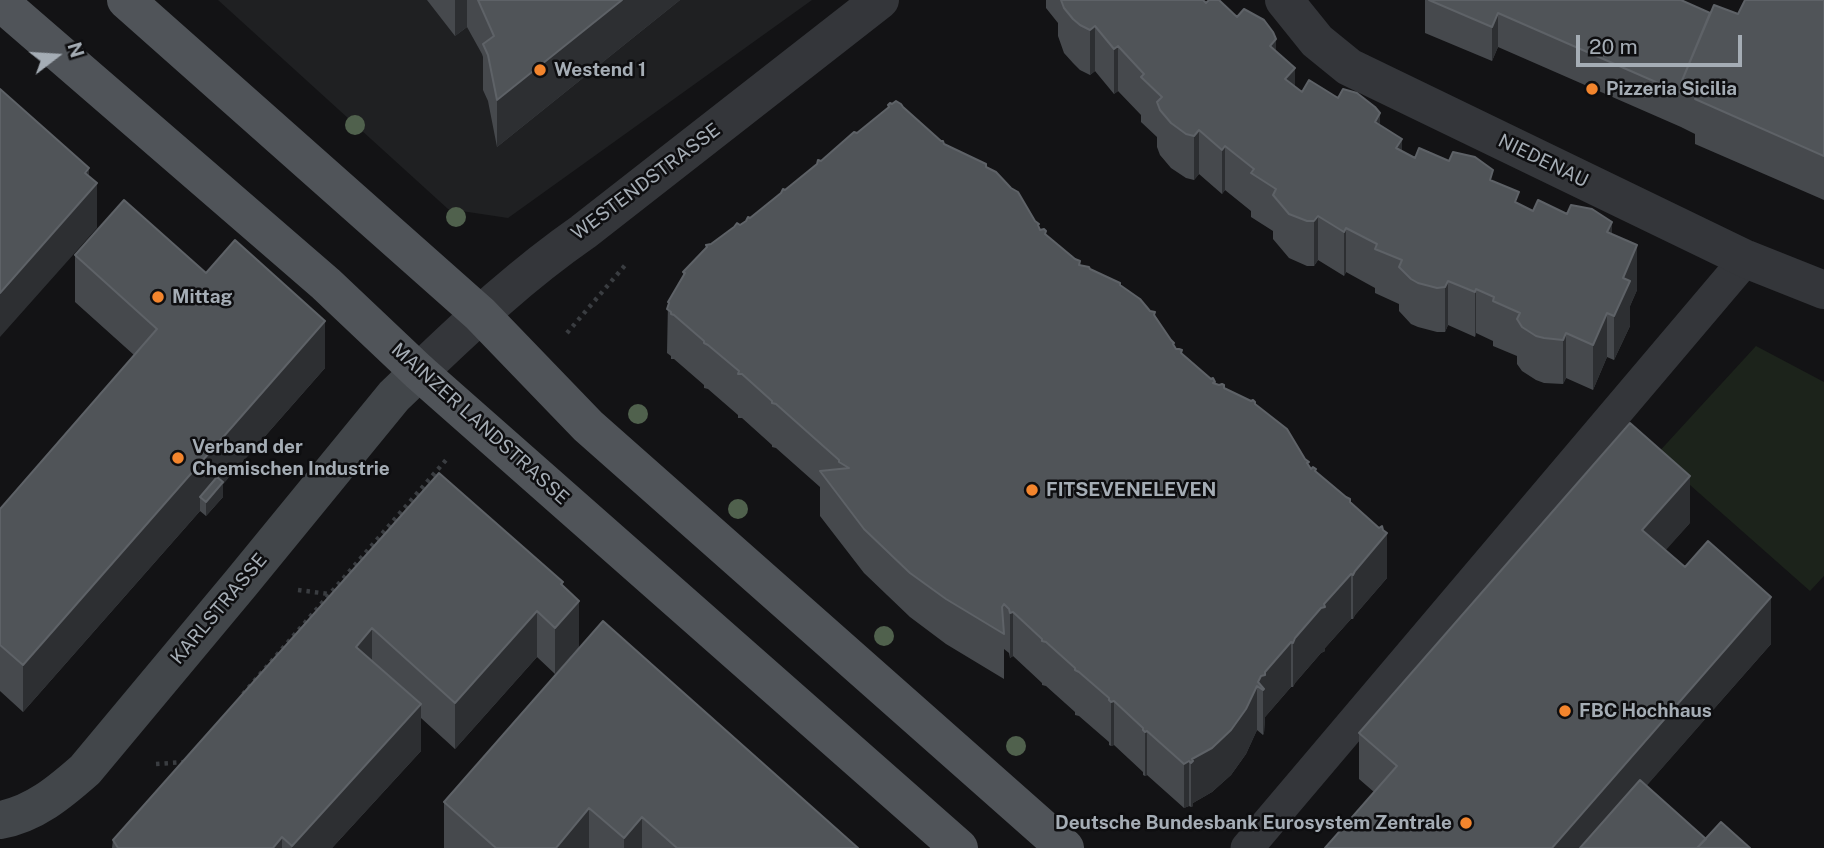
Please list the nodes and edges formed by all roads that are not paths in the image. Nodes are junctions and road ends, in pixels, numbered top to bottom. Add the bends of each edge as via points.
1 (127, 0) edge
2 (880, 0) edge
3 (1284, 0) edge
4 (0, 2) edge
5 (1746, 259) junction
6 (1824, 290) edge
7 (480, 313) junction
8 (419, 372) junction
9 (0, 820) edge
10 (959, 848) edge
11 (1065, 848) edge
12 (1247, 848) edge

1 - 7 main road
2 - 7 street, WESTENDSTRASSE
3 - 5 street, NIEDENAU via 1317,41 1349,67
4 - 8 main road, MAINZER LANDSTRASSE via 326,284
5 - 6 street, NIEDENAU
5 - 12 lane
7 - 8 street, WESTENDSTRASSE
7 - 11 main road via 588,426
8 - 9 main road, KARLSTRASSE via 394,396 85,770 58,794
8 - 10 main road, MAINZER LANDSTRASSE

